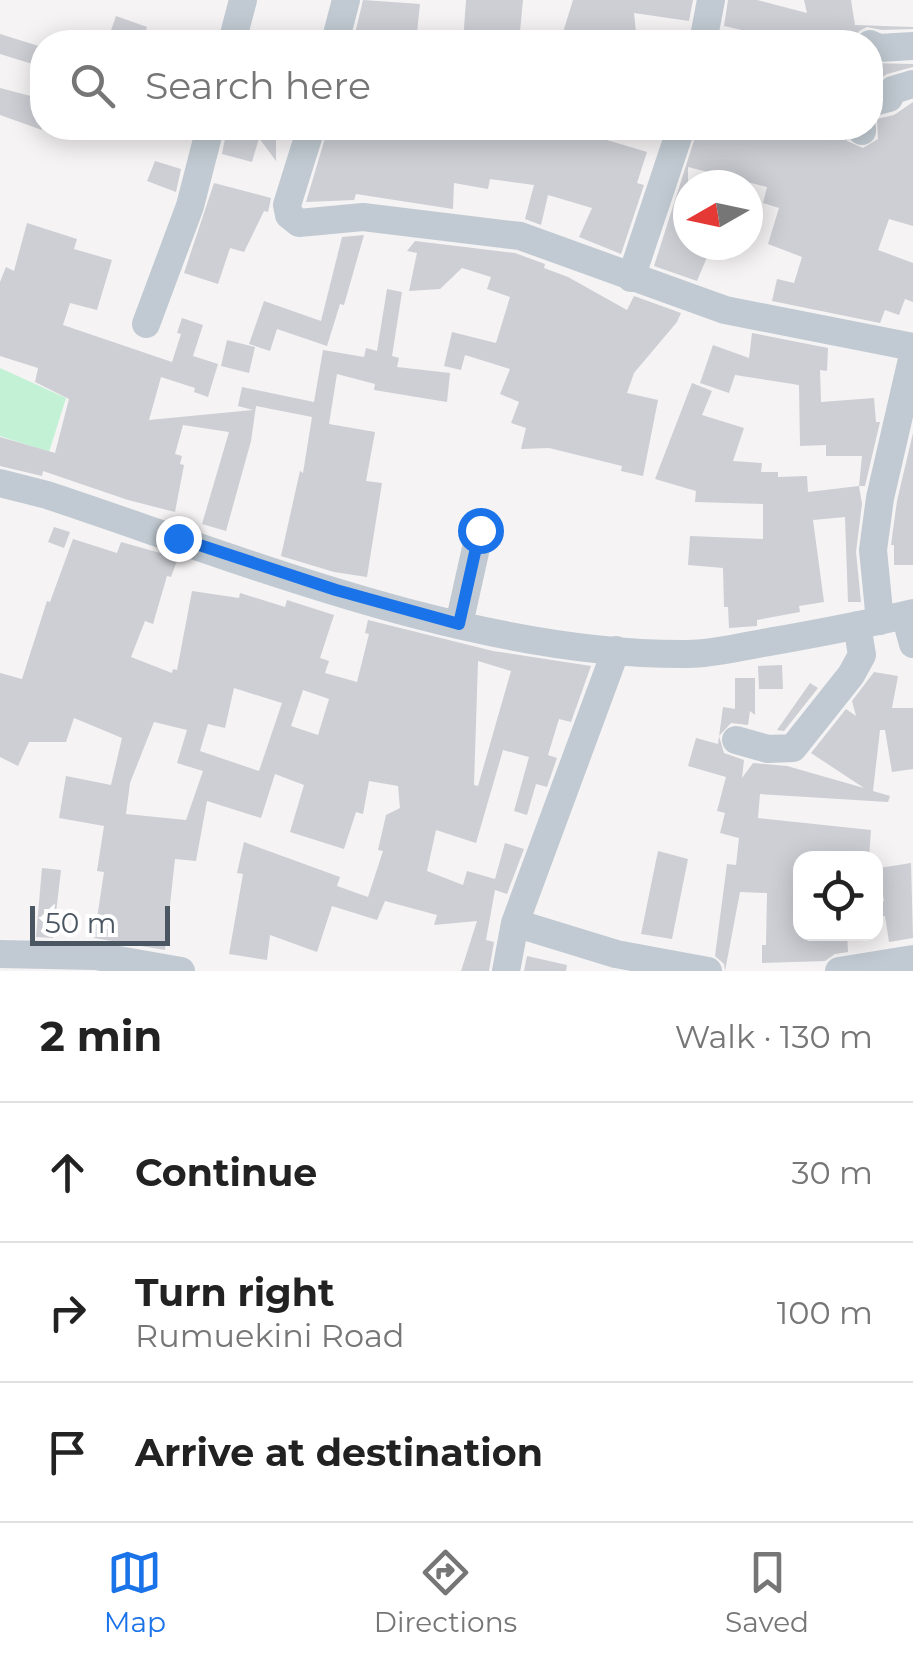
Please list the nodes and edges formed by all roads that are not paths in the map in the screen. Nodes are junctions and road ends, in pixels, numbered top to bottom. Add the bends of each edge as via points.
1 (243, 0) edge
2 (346, 0) edge
3 (712, 0) edge
4 (235, 30) edge
5 (338, 30) edge
6 (706, 30) edge
7 (913, 46) edge
8 (883, 48) edge
9 (913, 84) edge
10 (883, 100) edge
11 (207, 140) edge
12 (307, 140) edge
13 (677, 140) edge
14 (631, 278) junction
15 (146, 324) dead end
16 (913, 347) edge
17 (913, 356) edge
18 (0, 483) edge
19 (480, 530) dead end
20 (889, 618) edge
21 (459, 624) junction
22 (913, 644) edge
23 (616, 650) junction
24 (736, 740) dead end
25 (515, 923) junction
26 (0, 954) edge
27 (913, 959) edge
28 (180, 971) edge
29 (506, 971) edge
30 (708, 971) edge
31 (839, 971) edge

1 - 4 street
2 - 5 street
3 - 6 street
7 - 8 street
9 - 10 street
11 - 15 street
12 - 14 street via 287,205 299,223 363,217 520,236
13 - 14 street
14 - 16 street via 726,310
17 - 20 street via 873,550
18 - 21 street
19 - 21 street
20 - 22 street
20 - 23 street via 690,654
20 - 24 street via 793,748
21 - 23 street
23 - 25 street
25 - 29 street
25 - 30 street via 616,954
26 - 28 street via 96,956
27 - 31 street

